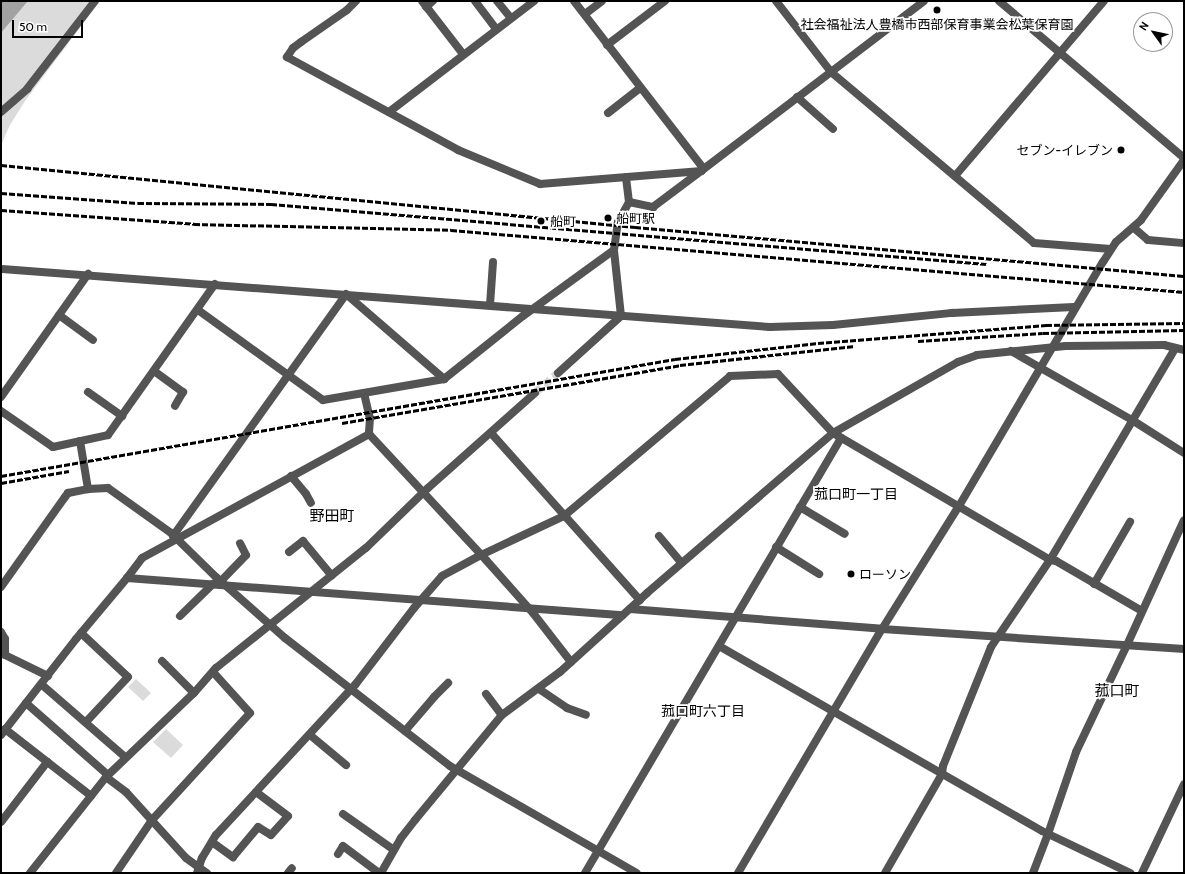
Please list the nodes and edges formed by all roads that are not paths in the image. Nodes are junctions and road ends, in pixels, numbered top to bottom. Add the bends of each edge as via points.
1 (95, 1) edge
2 (356, 1) edge
3 (434, 1) edge
4 (475, 1) edge
5 (498, 1) edge
6 (534, 1) edge
7 (574, 1) edge
8 (602, 1) edge
9 (665, 1) edge
10 (924, 1) edge
11 (999, 1) edge
12 (1104, 1) edge
13 (780, 2) edge
14 (424, 4) edge
15 (585, 14) junction
16 (511, 18) junction
17 (496, 29) junction
18 (607, 45) junction
19 (1060, 53) junction
20 (464, 54) junction
21 (831, 72) junction
22 (640, 88) junction
23 (797, 97) junction
24 (1, 112) edge
25 (389, 112) junction
26 (608, 113) dead end
27 (833, 129) dead end
28 (1184, 159) edge
29 (702, 170) junction
30 (956, 176) junction
31 (626, 177) junction
32 (628, 202) junction
33 (1134, 228) junction
34 (1184, 243) edge
35 (1111, 248) junction
36 (614, 250) junction
37 (493, 262) dead end
38 (2, 269) edge
39 (88, 274) junction
40 (215, 284) junction
41 (346, 294) junction
42 (490, 305) junction
43 (1074, 308) junction
44 (532, 309) junction
45 (198, 310) junction
46 (59, 315) junction
47 (621, 316) junction
48 (93, 340) dead end
49 (1051, 348) junction
50 (1175, 348) junction
51 (1184, 350) edge
52 (1011, 352) junction
53 (1040, 368) junction
54 (154, 371) junction
55 (558, 373) tunnel mouth
56 (289, 375) junction
57 (444, 379) junction
58 (88, 392) dead end
59 (364, 393) junction
60 (535, 393) tunnel mouth
61 (1, 397) edge
62 (175, 406) dead end
63 (1, 411) edge
64 (122, 416) junction
65 (1132, 420) junction
66 (491, 433) junction
67 (833, 433) junction
68 (369, 434) junction
69 (841, 438) junction
70 (80, 441) junction
71 (1184, 453) edge
72 (291, 476) junction
73 (88, 489) junction
74 (425, 493) junction
75 (311, 503) dead end
76 (959, 506) junction
77 (800, 507) junction
78 (564, 516) junction
79 (1184, 520) edge
80 (1130, 522) dead end
81 (845, 534) dead end
82 (659, 536) dead end
83 (175, 537) junction
84 (240, 543) dead end
85 (776, 547) junction
86 (289, 552) dead end
87 (481, 554) junction
88 (1050, 560) junction
89 (682, 563) junction
90 (819, 574) dead end
91 (332, 576) junction
92 (127, 578) junction
93 (224, 583) junction
94 (213, 584) junction
95 (1094, 584) junction
96 (1, 587) edge
97 (313, 592) junction
98 (640, 600) junction
99 (420, 601) junction
100 (528, 608) junction
101 (630, 609) junction
102 (1142, 611) junction
103 (623, 615) junction
104 (180, 616) dead end
105 (734, 617) junction
106 (270, 626) junction
107 (882, 629) junction
108 (1, 632) edge
109 (81, 633) junction
110 (997, 637) junction
111 (1127, 645) junction
112 (719, 646) junction
113 (1184, 649) edge
114 (162, 661) dead end
115 (571, 662) junction
116 (213, 672) junction
117 (48, 676) junction
118 (448, 683) dead end
119 (41, 684) junction
120 (539, 689) junction
121 (351, 690) junction
122 (194, 693) junction
123 (486, 694) dead end
124 (26, 703) junction
125 (833, 711) junction
126 (502, 715) junction
127 (586, 715) dead end
128 (86, 722) junction
129 (405, 731) junction
130 (3, 732) edge
131 (310, 734) junction
132 (125, 757) junction
133 (47, 762) junction
134 (346, 765) dead end
135 (456, 770) junction
136 (942, 774) junction
137 (107, 776) junction
138 (1184, 784) edge
139 (256, 792) junction
140 (91, 796) junction
141 (344, 814) dead end
142 (152, 820) junction
143 (1, 822) edge
144 (1048, 834) junction
145 (212, 842) junction
146 (394, 850) junction
147 (598, 850) junction
148 (338, 854) dead end
149 (198, 870) edge
150 (30, 873) edge
151 (116, 873) edge
152 (207, 873) edge
153 (380, 873) edge
154 (585, 873) edge
155 (637, 873) edge
156 (738, 873) edge
157 (885, 873) edge
158 (1033, 873) edge
159 (1130, 873) edge
160 (1142, 873) edge

1 - 24 street via 27,89
2 - 25 street via 293,48 287,57
3 - 14 street
4 - 17 street
5 - 16 street
6 - 16 street
7 - 15 street
8 - 15 street
9 - 18 street
10 - 21 street
11 - 19 street
12 - 19 street
13 - 21 street
14 - 20 street
15 - 18 street
16 - 17 street
17 - 20 street
18 - 22 street
19 - 28 street
19 - 30 street
20 - 25 street
21 - 23 street
21 - 30 street
22 - 26 street
22 - 29 street
23 - 27 street
23 - 29 street
25 - 31 street via 458,150 540,184
28 - 33 street
29 - 31 street
29 - 32 street via 653,207
30 - 35 street via 1034,243
31 - 32 street
32 - 36 street via 618,222
33 - 34 street via 1148,240
33 - 35 street
35 - 43 street
36 - 44 street
36 - 47 street
37 - 42 street
38 - 39 street
39 - 40 street
39 - 46 street
40 - 41 street
40 - 45 street
41 - 42 street
41 - 56 street
41 - 57 street
42 - 44 street
43 - 47 street via 960,313 770,328
43 - 49 street
44 - 47 street
44 - 57 street
45 - 54 street
45 - 56 street
46 - 48 street
46 - 61 street
47 - 55 street
49 - 50 street
49 - 52 street
49 - 53 street
50 - 51 street
50 - 65 street
52 - 53 street
52 - 67 street via 977,355 958,362
53 - 65 street
53 - 76 street
54 - 62 street via 184,392
54 - 64 street
56 - 59 street via 323,400
56 - 83 street
57 - 59 street
58 - 64 street
59 - 68 street via 370,418
60 - 66 street
63 - 70 street via 53,446
64 - 70 street via 108,435
65 - 71 street
65 - 88 street
66 - 74 street
66 - 78 street
67 - 69 street
67 - 78 street via 778,374 730,376
67 - 89 street
68 - 72 street
68 - 74 street
69 - 76 street
69 - 77 street
70 - 73 street
72 - 75 street
72 - 83 street
73 - 83 street via 108,488
73 - 96 street via 68,493
74 - 87 street
74 - 91 street via 381,535
76 - 88 street
76 - 107 street
77 - 81 street
77 - 85 street
78 - 87 street
78 - 98 street
79 - 102 street
80 - 95 street
82 - 89 street
83 - 92 street via 142,558
83 - 93 street
84 - 93 street via 246,555
85 - 90 street
85 - 105 street
86 - 91 street via 303,541
87 - 99 street via 446,573
87 - 100 street
88 - 95 street
88 - 110 street
89 - 98 street
91 - 97 street
92 - 94 street
92 - 109 street
93 - 94 street
93 - 97 street
93 - 106 street
94 - 104 street
95 - 102 street
97 - 99 street
97 - 106 street
98 - 101 street
99 - 100 street
99 - 121 street
100 - 103 street
100 - 115 street
101 - 103 street
101 - 105 street
102 - 111 street
103 - 115 street
105 - 107 street
105 - 112 street
106 - 116 street
106 - 121 street
107 - 110 street
107 - 125 street
108 - 117 street via 5,639 5,656
109 - 117 street
109 - 128 street via 128,677
110 - 111 street
110 - 136 street via 943,766
111 - 113 street
111 - 144 street via 1076,752
112 - 125 street
112 - 147 street
114 - 122 street
115 - 120 street
116 - 122 street
116 - 142 street via 250,713
117 - 119 street
118 - 129 street
119 - 124 street
119 - 128 street
120 - 126 street
120 - 127 street via 567,708
121 - 129 street
121 - 131 street
122 - 132 street
123 - 126 street
124 - 130 street
124 - 137 street
125 - 136 street
125 - 156 street
126 - 135 street
128 - 132 street
129 - 135 street
130 - 133 street
131 - 134 street
131 - 139 street
132 - 137 street
133 - 140 street
133 - 143 street
135 - 146 street
135 - 147 street
136 - 144 street
136 - 157 street
137 - 140 street
137 - 142 street
138 - 160 street
139 - 145 street
139 - 145 street via 288,816 272,834 258,827 233,856
140 - 150 street
141 - 146 street
142 - 149 street
142 - 151 street
144 - 158 street
144 - 159 street
145 - 149 street
146 - 153 street
147 - 154 street
147 - 155 street
148 - 153 street via 343,846
149 - 152 street

